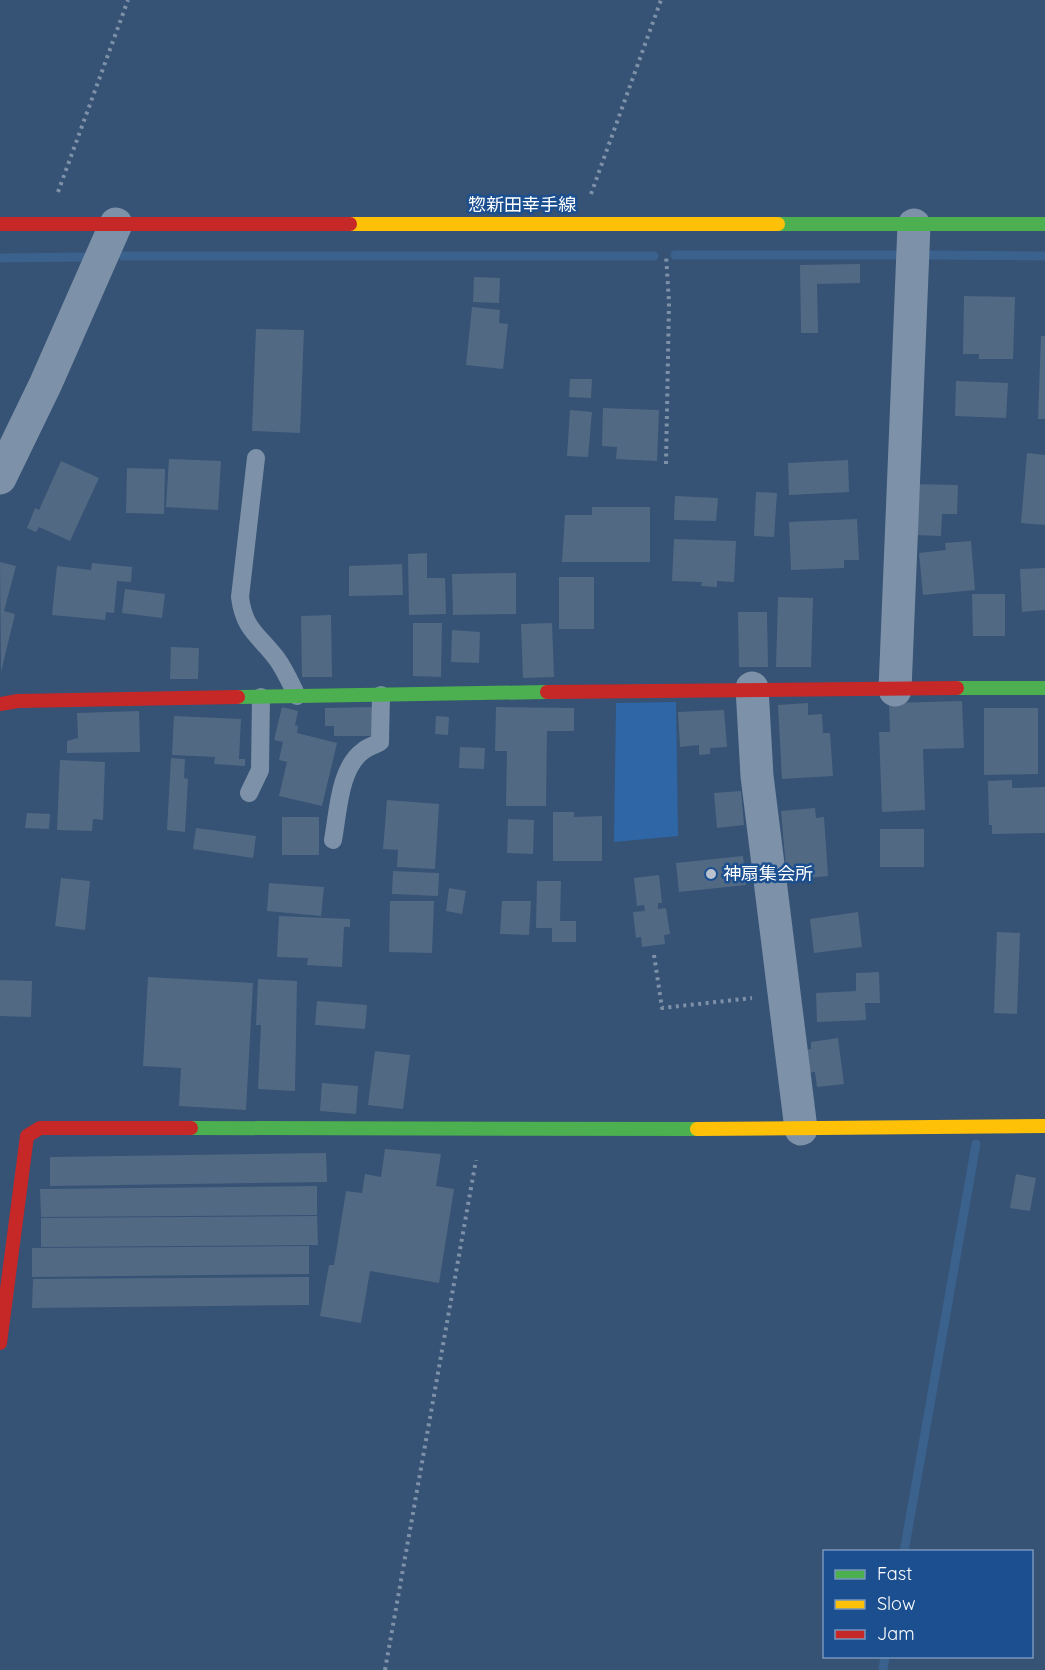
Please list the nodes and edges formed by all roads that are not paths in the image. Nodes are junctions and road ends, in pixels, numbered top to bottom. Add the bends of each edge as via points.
1 (0, 224) edge
2 (116, 224) junction
3 (1045, 224) edge
4 (914, 225) junction
5 (256, 458) dead end
6 (0, 478) edge
7 (752, 688) junction
8 (1045, 688) edge
9 (895, 690) junction
10 (381, 695) junction
11 (297, 696) junction
12 (261, 697) junction
13 (0, 704) edge
14 (249, 793) dead end
15 (333, 840) dead end
16 (1045, 1126) edge
17 (801, 1129) junction
18 (0, 1343) edge

1 - 2 street, 惣新田幸手線
2 - 4 street, 惣新田幸手線
2 - 6 street
3 - 4 street, 惣新田幸手線
4 - 9 street
5 - 11 lane via 240,597 243,617 278,660
7 - 9 street
7 - 10 street
7 - 17 street via 757,776
8 - 9 street
10 - 11 street
10 - 15 lane via 380,742 362,751 350,767
11 - 12 street
12 - 13 street
12 - 14 lane via 260,770
16 - 17 street
17 - 18 street via 40,1128 27,1136

